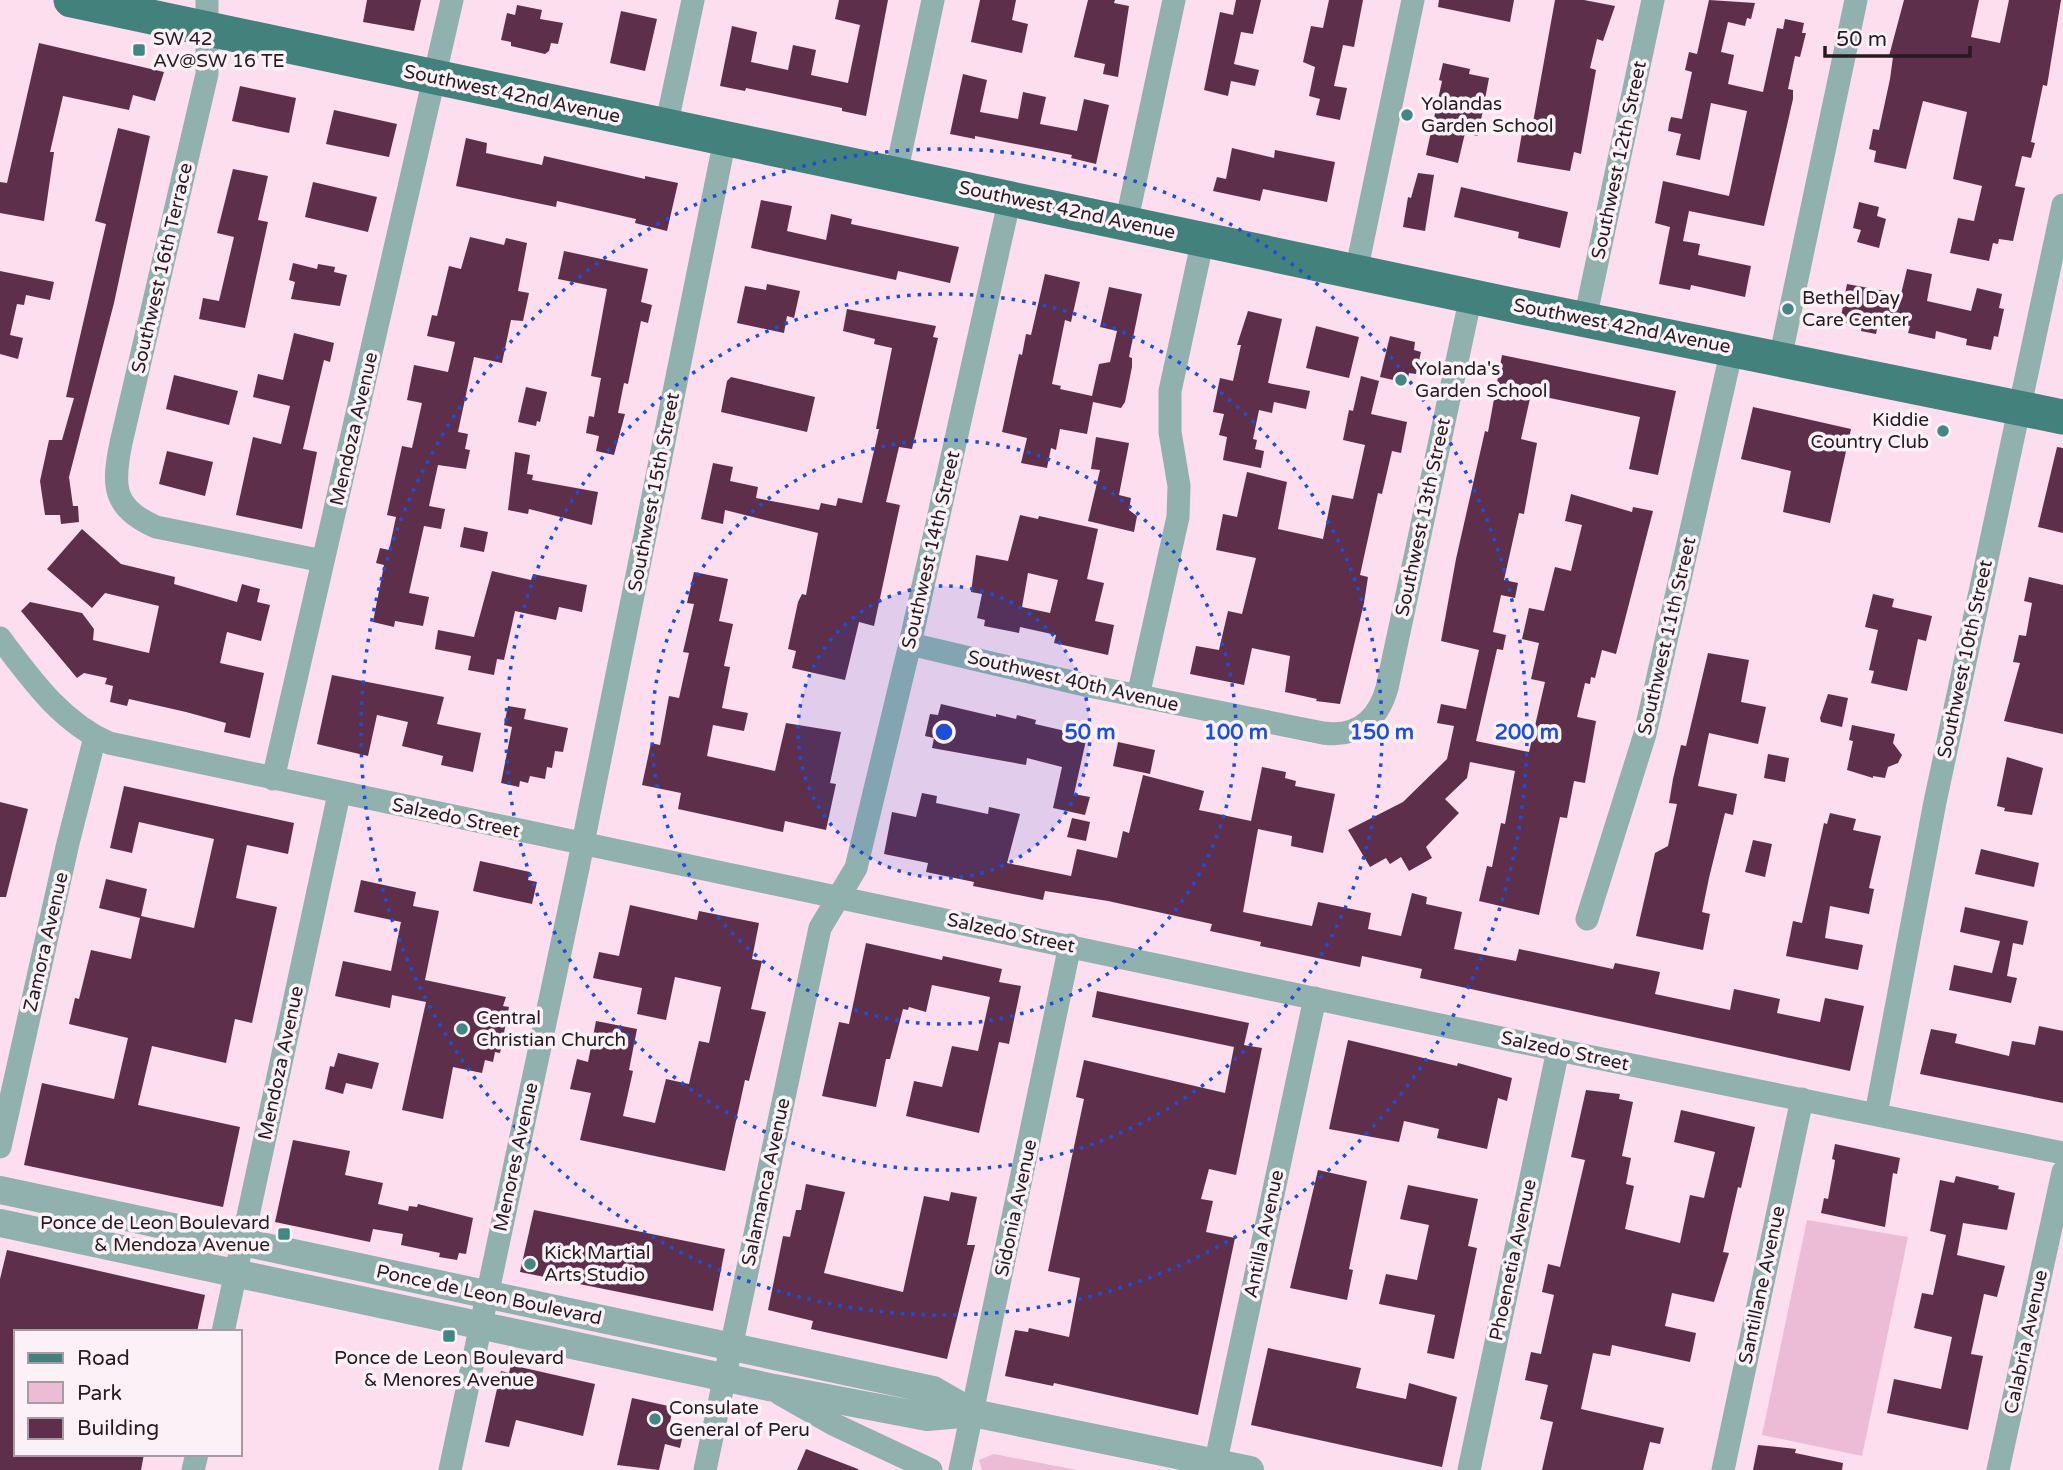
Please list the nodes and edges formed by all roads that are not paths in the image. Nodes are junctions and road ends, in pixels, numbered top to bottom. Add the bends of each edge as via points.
1 (71, 0) edge
2 (452, 0) edge
3 (693, 0) edge
4 (933, 0) edge
5 (1174, 0) edge
6 (1413, 0) edge
7 (1653, 0) edge
8 (1856, 0) edge
9 (207, 14) edge
10 (435, 79) junction
11 (666, 127) junction
12 (725, 139) junction
13 (896, 174) junction
14 (1010, 198) junction
15 (2063, 205) edge
16 (1126, 224) junction
17 (1203, 239) junction
18 (1356, 272) junction
19 (1471, 296) junction
20 (1585, 319) junction
21 (1732, 349) junction
22 (1780, 359) junction
23 (2019, 408) junction
24 (2063, 417) edge
25 (323, 561) junction
26 (0, 638) edge
27 (911, 644) junction
28 (1138, 696) junction
29 (1360, 730) joint
30 (95, 737) junction
31 (273, 779) junction
32 (339, 794) junction
33 (583, 845) junction
34 (838, 897) junction
35 (1587, 919) dead end
36 (1070, 946) junction
37 (1315, 998) junction
38 (1558, 1050) junction
39 (1802, 1099) junction
40 (1875, 1114) junction
41 (0, 1147) edge
42 (2063, 1153) edge
43 (2063, 1172) edge
44 (0, 1191) edge
45 (0, 1223) edge
46 (243, 1244) junction
47 (236, 1275) junction
48 (488, 1294) junction
49 (481, 1326) junction
50 (223, 1330) edge
51 (731, 1346) junction
52 (724, 1378) junction
53 (769, 1387) junction
54 (972, 1413) junction
55 (1215, 1466) edge
56 (450, 1470) edge
57 (705, 1470) edge
58 (931, 1470) edge
59 (960, 1470) edge
60 (1250, 1470) edge
61 (1469, 1470) edge
62 (1723, 1470) edge
63 (1998, 1470) edge

1 - 9 main road, Southwest 42nd Avenue
2 - 10 street, Mendoza Avenue
3 - 11 street
4 - 13 street
5 - 16 street
6 - 18 street
7 - 20 street, Southwest 12th Street
8 - 22 street
9 - 10 main road, Southwest 42nd Avenue
9 - 25 street, Southwest 16th Terrace via 207,75 117,464 117,487 124,507 156,527
10 - 11 main road, Southwest 42nd Avenue
10 - 25 street, Mendoza Avenue
11 - 12 main road, Southwest 42nd Avenue
12 - 13 main road, Southwest 42nd Avenue
12 - 33 street, Southwest 15th Street
13 - 14 main road, Southwest 42nd Avenue
14 - 16 main road, Southwest 42nd Avenue
14 - 27 street, Southwest 14th Street
15 - 23 street, Southwest 10th Street
16 - 17 main road, Southwest 42nd Avenue
17 - 18 main road, Southwest 42nd Avenue
17 - 28 street via 1170,391 1178,517
18 - 19 main road, Southwest 42nd Avenue
19 - 20 main road, Southwest 42nd Avenue
19 - 29 street, Southwest 13th Street via 1387,688 1378,709
20 - 21 main road, Southwest 42nd Avenue
21 - 22 main road, Southwest 42nd Avenue
21 - 35 street, Southwest 11th Street via 1645,734
22 - 23 main road, Southwest 42nd Avenue
23 - 24 main road, Southwest 42nd Avenue
23 - 40 street, Southwest 10th Street
25 - 31 street, Mendoza Avenue
26 - 30 street, Salzedo Street via 51,702
27 - 28 street, Southwest 40th Avenue
27 - 34 street, Southwest 14th Street via 856,868
28 - 29 street, Southwest 40th Avenue via 1323,733 1345,735
30 - 31 street, Salzedo Street
30 - 41 street, Zamora Avenue
31 - 32 street, Salzedo Street
32 - 33 street, Salzedo Street
32 - 46 street, Mendoza Avenue
33 - 34 street, Salzedo Street
33 - 48 street, Menores Avenue
34 - 36 street, Salzedo Street
34 - 51 street, Salamanca Avenue via 820,928
36 - 37 street, Salzedo Street
36 - 54 street, Sidonia Avenue
37 - 38 street, Salzedo Street
37 - 55 street, Antilla Avenue
38 - 39 street, Salzedo Street
38 - 61 street, Phoenetia Avenue
39 - 40 street, Salzedo Street
39 - 62 street, Santillane Avenue
40 - 42 street, Salzedo Street
43 - 63 street, Calabria Avenue
44 - 46 street, Ponce de Leon Boulevard
45 - 47 street, Ponce de Leon Boulevard
46 - 47 street, Mendoza Avenue
46 - 48 street, Ponce de Leon Boulevard
47 - 49 street, Ponce de Leon Boulevard
47 - 50 street, Mendoza Avenue
48 - 49 street, Menores Avenue
48 - 51 street, Ponce de Leon Boulevard
49 - 52 street, Ponce de Leon Boulevard
49 - 56 street, Menores Avenue
51 - 52 street, Salamanca Avenue
51 - 54 street, Ponce de Leon Boulevard via 933,1390
52 - 53 street, Ponce de Leon Boulevard
52 - 57 street, Salamanca Avenue
53 - 54 street, Ponce de Leon Boulevard via 928,1418
53 - 58 street via 833,1424
54 - 55 street, Ponce de Leon Boulevard
54 - 59 street, Sidonia Avenue
55 - 60 street, Ponce de Leon Boulevard

